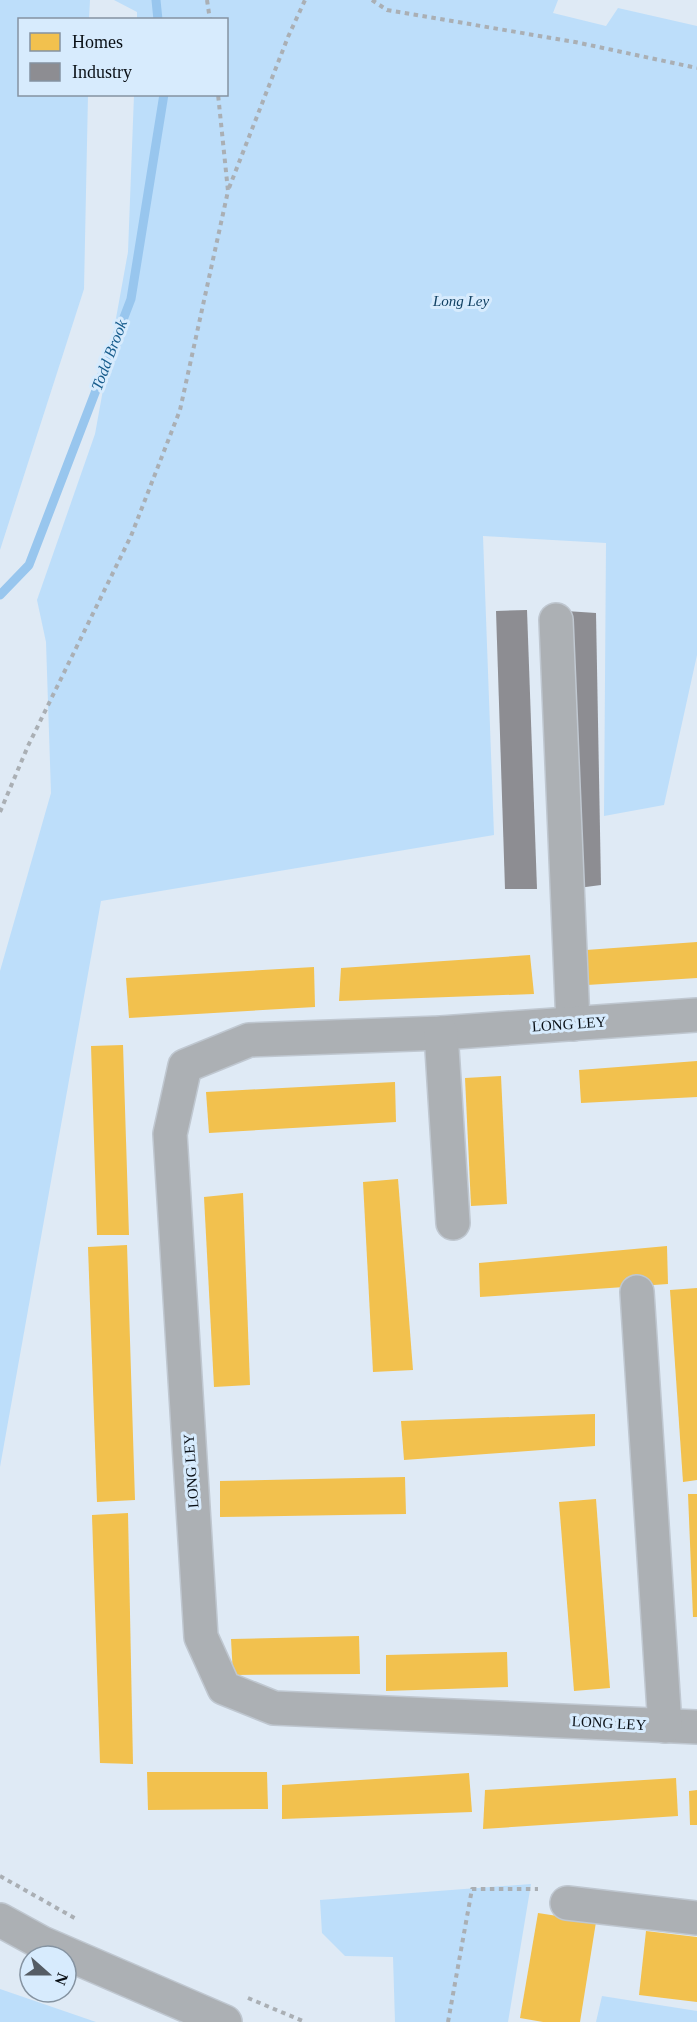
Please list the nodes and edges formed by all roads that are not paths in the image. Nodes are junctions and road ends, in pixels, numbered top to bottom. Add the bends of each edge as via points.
1 (556, 620) dead end
2 (697, 1015) edge
3 (573, 1024) junction
4 (441, 1033) junction
5 (453, 1223) dead end
6 (637, 1292) dead end
7 (665, 1726) junction
8 (697, 1727) edge
9 (567, 1903) dead end
10 (697, 1918) edge
11 (0, 1920) edge
12 (225, 2022) edge

1 - 3 street
2 - 3 street, LONG LEY
3 - 4 street, LONG LEY
4 - 5 street
4 - 7 street, LONG LEY via 249,1041 185,1066 170,1134 201,1637 224,1688 274,1708
6 - 7 street, LONG LEY
7 - 8 street, LONG LEY
9 - 10 street
11 - 12 street via 42,1943

